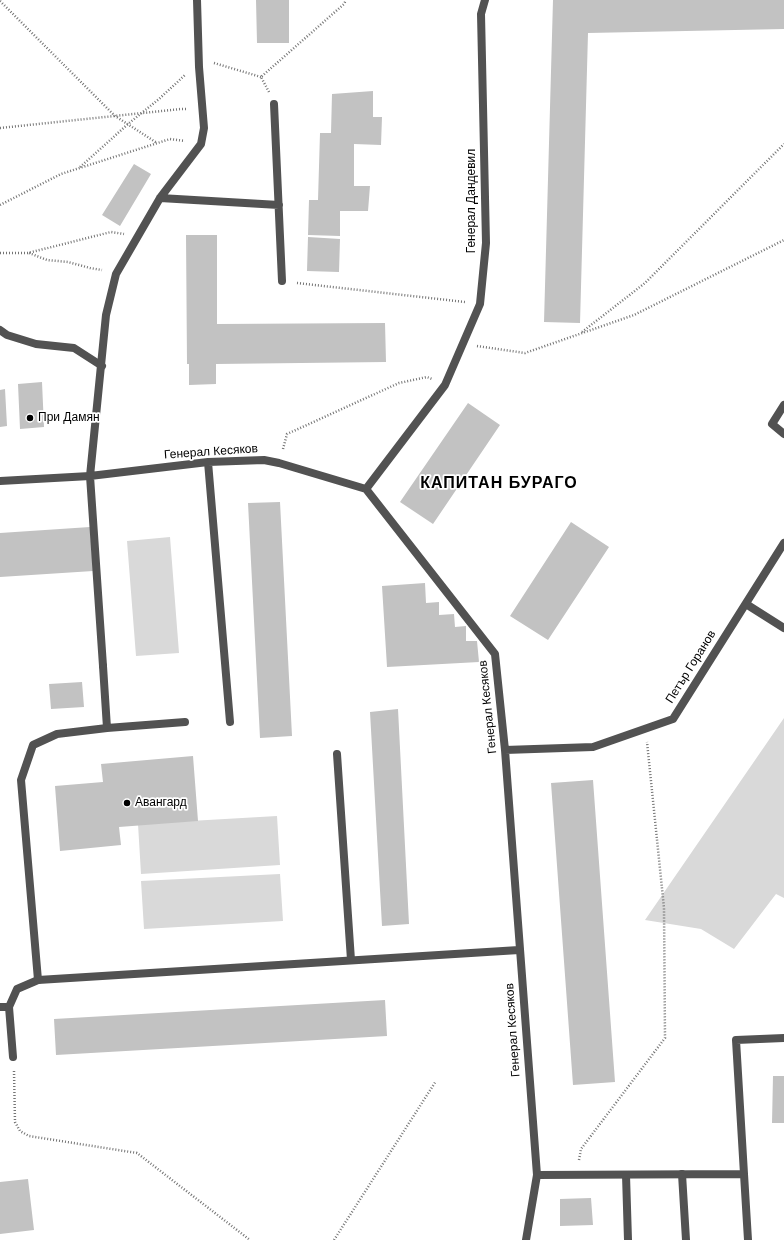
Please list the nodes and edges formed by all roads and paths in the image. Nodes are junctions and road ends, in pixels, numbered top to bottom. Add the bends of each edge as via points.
1 (0, 0) edge
2 (196, 0) edge
3 (346, 0) edge
4 (485, 0) edge
5 (199, 63) junction
6 (261, 77) junction
7 (274, 104) joint
8 (203, 110) junction
9 (141, 113) junction
10 (114, 116) junction
11 (128, 124) junction
12 (0, 128) edge
13 (157, 143) junction
14 (201, 144) junction
15 (784, 144) edge
16 (78, 168) junction
17 (160, 198) junction
18 (0, 205) edge
19 (279, 205) junction
20 (138, 237) junction
21 (784, 240) edge
22 (28, 252) junction
23 (0, 253) edge
24 (116, 274) junction
25 (282, 281) joint
26 (480, 304) junction
27 (0, 330) edge
28 (580, 334) junction
29 (462, 344) junction
30 (102, 366) junction
31 (445, 385) junction
32 (784, 405) edge
33 (784, 434) edge
34 (208, 462) junction
35 (279, 463) junction
36 (90, 476) junction
37 (0, 481) edge
38 (366, 489) junction
39 (784, 544) edge
40 (746, 604) junction
41 (784, 628) edge
42 (185, 722) dead end
43 (230, 722) dead end
44 (107, 728) junction
45 (645, 729) junction
46 (505, 750) junction
47 (337, 754) dead end
48 (519, 950) junction
49 (351, 960) junction
50 (38, 980) junction
51 (0, 1007) edge
52 (10, 1007) junction
53 (784, 1038) edge
54 (13, 1057) joint
55 (436, 1081) dead end
56 (576, 1174) junction
57 (626, 1174) junction
58 (682, 1174) junction
59 (744, 1174) junction
60 (537, 1175) junction
61 (250, 1240) edge
62 (334, 1240) edge
63 (526, 1240) edge
64 (628, 1240) edge
65 (686, 1240) edge
66 (748, 1240) edge

1 - 10 path
2 - 5 street
3 - 6 path
4 - 26 street, Генерал Дандевил via 481,14 486,243
5 - 6 path
5 - 8 street
5 - 9 path
6 - 7 path
7 - 19 street
8 - 9 path via 181,109
8 - 14 street via 204,128
9 - 10 path
9 - 11 path
10 - 11 path
10 - 12 path
11 - 13 path
11 - 16 path
13 - 14 path via 170,139
13 - 16 path
14 - 17 street
15 - 28 path via 645,282
16 - 18 path
17 - 19 street
17 - 20 street
19 - 25 street
20 - 22 path via 111,232
20 - 24 street
21 - 28 path via 634,315
22 - 23 path
22 - 24 path via 47,260 68,262
24 - 30 street via 106,315
25 - 26 path
26 - 29 street, Генерал Дандевил
27 - 30 street via 7,335 36,344 74,348
28 - 29 path via 525,353
29 - 31 street, Генерал Дандевил
30 - 36 street
31 - 35 path via 427,377 399,383 287,434
31 - 38 street, Генерал Дандевил
32 - 33 street via 772,424
34 - 35 street, Генерал Кесяков via 264,460
34 - 36 street, Генерал Кесяков
34 - 43 street
35 - 38 street, Генерал Кесяков
36 - 37 street, Генерал Кесяков
36 - 44 street
38 - 46 street, Генерал Кесяков via 495,654
39 - 40 street, Петър Горанов
40 - 41 street
40 - 45 street, Петър Горанов via 673,719
42 - 44 street
44 - 50 street via 57,734 33,745 21,780
45 - 46 street, Петър Горанов via 593,747
45 - 56 path via 664,908 665,1038 581,1149
46 - 48 street, Генерал Кесяков
47 - 49 street
48 - 49 street
48 - 60 street, Генерал Кесяков
49 - 50 street
50 - 52 street via 17,989
51 - 52 street
52 - 54 street
53 - 59 street via 736,1040
54 - 61 path via 15,1122 20,1130 29,1136 137,1154
55 - 62 path
56 - 57 street
56 - 60 street
57 - 58 street
57 - 64 street
58 - 59 street
58 - 65 street
59 - 66 street
60 - 63 street, Генерал Кесяков

